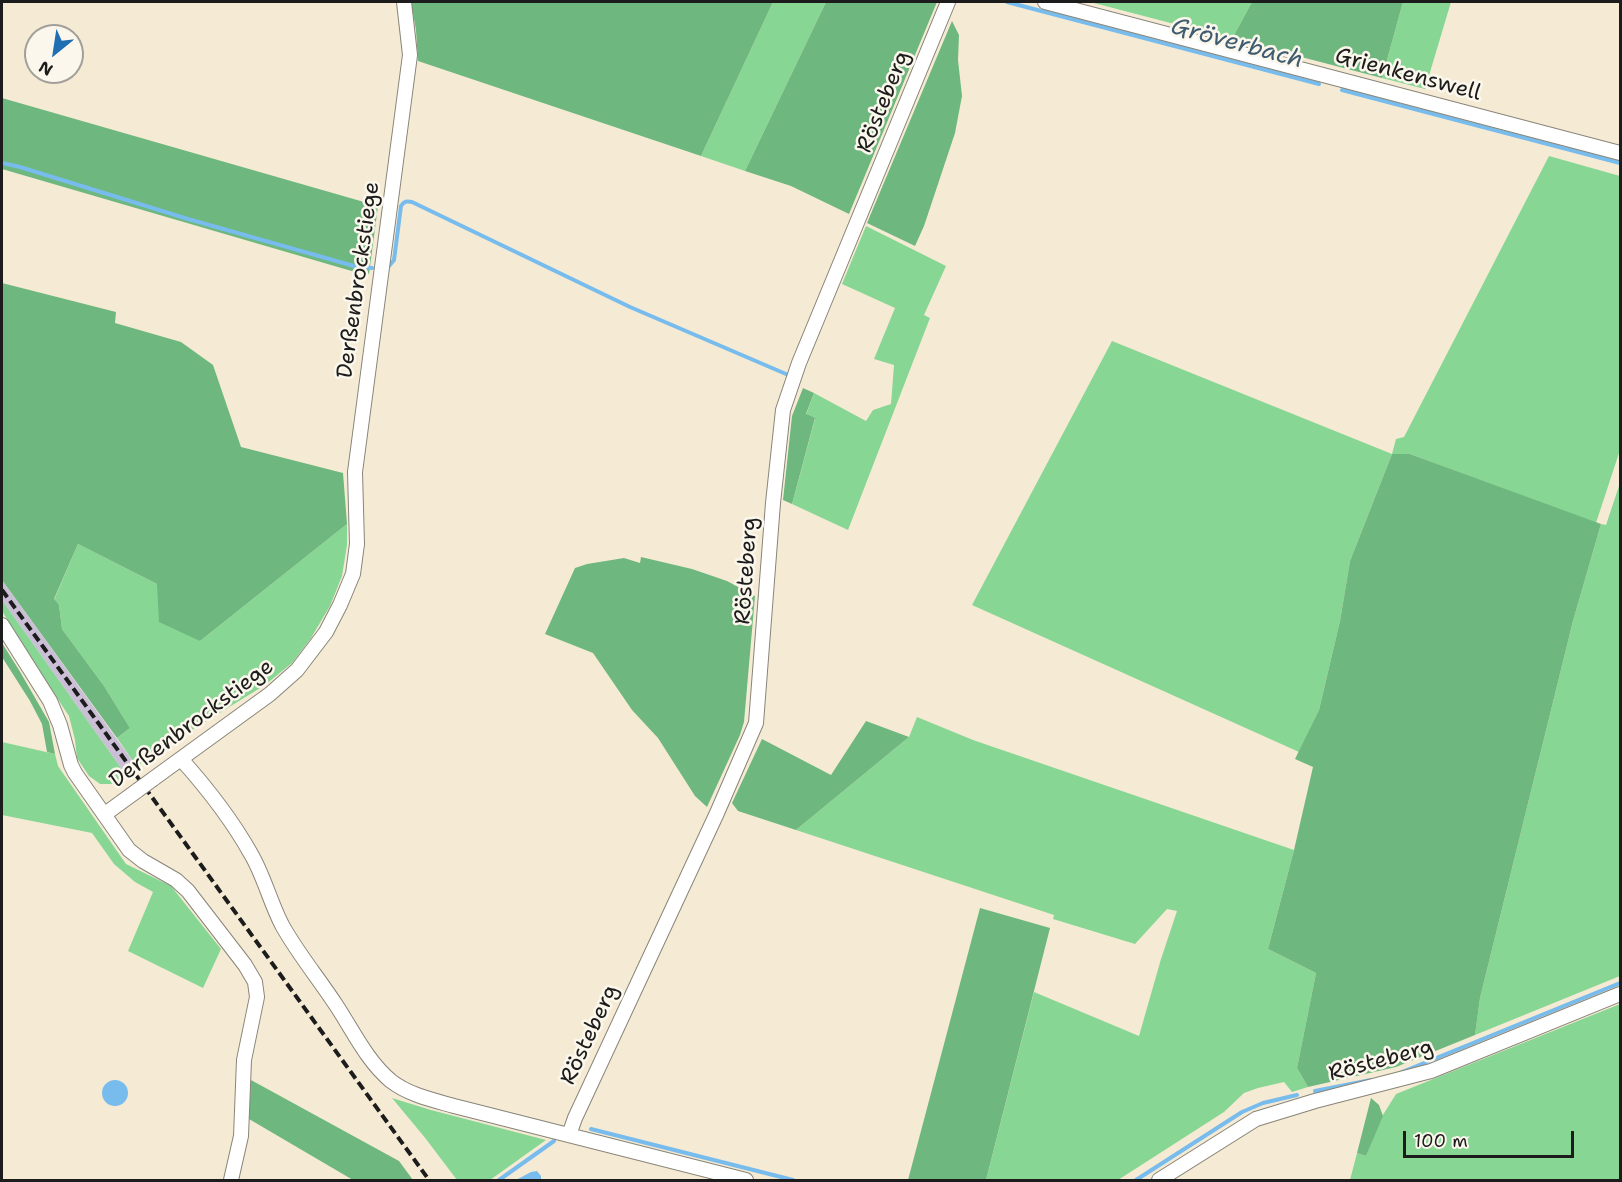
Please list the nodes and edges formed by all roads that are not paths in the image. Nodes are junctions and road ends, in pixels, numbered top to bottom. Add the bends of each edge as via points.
1 (404, 2) edge
2 (948, 2) edge
3 (1045, 2) edge
4 (1620, 153) edge
5 (2, 625) edge
6 (181, 759) junction
7 (105, 814) junction
8 (1620, 994) edge
9 (569, 1134) junction
10 (231, 1180) edge
11 (746, 1180) edge
12 (1160, 1180) edge

1 - 6 street, Derßenbrockstiege via 410,55 355,472 357,544 353,574 326,632 297,670
2 - 9 street, Rösteberg via 783,410 756,723
3 - 4 street, Grienkenswell
5 - 7 street via 53,708 71,765
6 - 7 street, Derßenbrockstiege, bridge
6 - 9 street via 241,838 286,931 369,1056 390,1080 420,1096
7 - 10 street, Derßenbrockstiege via 135,855 188,891 255,982 257,997 244,1059 241,1136
8 - 12 street, Rösteberg via 1431,1071 1256,1119
9 - 11 street

